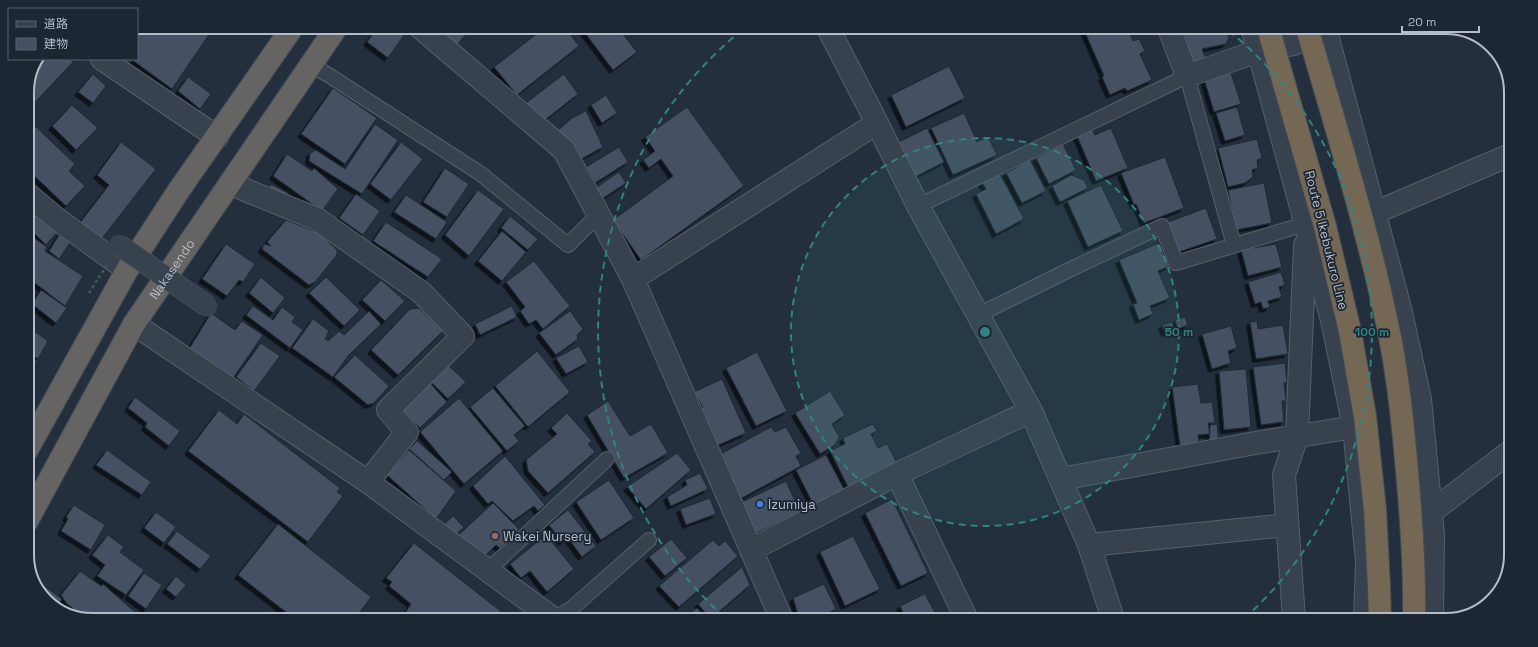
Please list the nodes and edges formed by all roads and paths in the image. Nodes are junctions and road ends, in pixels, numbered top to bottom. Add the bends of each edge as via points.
1 (288, 34) edge
2 (332, 34) edge
3 (428, 34) edge
4 (831, 34) edge
5 (1171, 34) edge
6 (1270, 34) edge
7 (1309, 34) edge
8 (1312, 34) edge
9 (1327, 34) edge
10 (1256, 41) edge
11 (103, 60) edge
12 (311, 65) junction
13 (1186, 76) junction
14 (877, 123) junction
15 (217, 137) junction
16 (1504, 158) edge
17 (230, 182) junction
18 (34, 200) edge
19 (918, 206) junction
20 (1374, 213) junction
21 (598, 215) junction
22 (1306, 224) junction
23 (119, 245) joint
24 (1234, 245) junction
25 (127, 270) junction
26 (632, 279) junction
27 (89, 293) dead end
28 (207, 306) dead end
29 (978, 315) junction
30 (134, 324) junction
31 (1031, 411) junction
32 (1354, 427) junction
33 (34, 435) edge
34 (1297, 436) junction
35 (1504, 456) edge
36 (607, 459) dead end
37 (897, 474) junction
38 (1061, 479) junction
39 (368, 482) junction
40 (34, 508) edge
41 (1430, 513) junction
42 (1287, 525) junction
43 (649, 540) dead end
44 (1090, 545) junction
45 (751, 550) junction
46 (488, 570) junction
47 (546, 613) edge
48 (564, 613) edge
49 (779, 613) edge
50 (964, 613) edge
51 (1111, 613) edge
52 (1293, 613) edge
53 (1365, 613) edge
54 (1380, 613) edge
55 (1414, 613) edge
56 (1432, 613) edge

1 - 15 highway
2 - 12 highway, Nakasendo
3 - 21 street via 564,150
4 - 14 street
5 - 13 street
6 - 54 highway, Route 5 Ikebukuro Line, bridge via 1325,226 1350,331 1365,416 1375,509
7 - 55 highway, bridge via 1361,216 1387,323 1402,412 1415,589
8 - 10 street via 1294,44
9 - 20 street
10 - 13 street
10 - 22 street
11 - 15 street
12 - 17 highway, Nakasendo
12 - 21 lane via 481,174 568,245
13 - 19 lane
13 - 24 lane
14 - 19 street
14 - 26 street
15 - 25 highway
16 - 20 street
17 - 30 highway, Nakasendo
17 - 39 street via 317,219 421,292 463,336 388,410 407,432
18 - 25 street
19 - 29 street
20 - 41 street via 1400,308 1420,399
21 - 26 street
22 - 24 lane
22 - 32 street via 1332,320
22 - 34 street
23 - 27 path, bridge
23 - 28 street, bridge
24 - 29 lane via 1176,263 1162,226
25 - 33 highway
26 - 45 street
29 - 31 street
30 - 39 street
30 - 40 highway, Nakasendo
31 - 37 street
31 - 38 street
32 - 34 street
32 - 53 street via 1367,561
34 - 38 street
34 - 42 street via 1284,475
35 - 41 street
36 - 46 lane
37 - 45 street
37 - 50 street
38 - 44 street
39 - 46 street
41 - 56 street via 1433,535
42 - 44 street
42 - 52 street
43 - 48 lane
44 - 51 street
45 - 49 street
46 - 47 street

